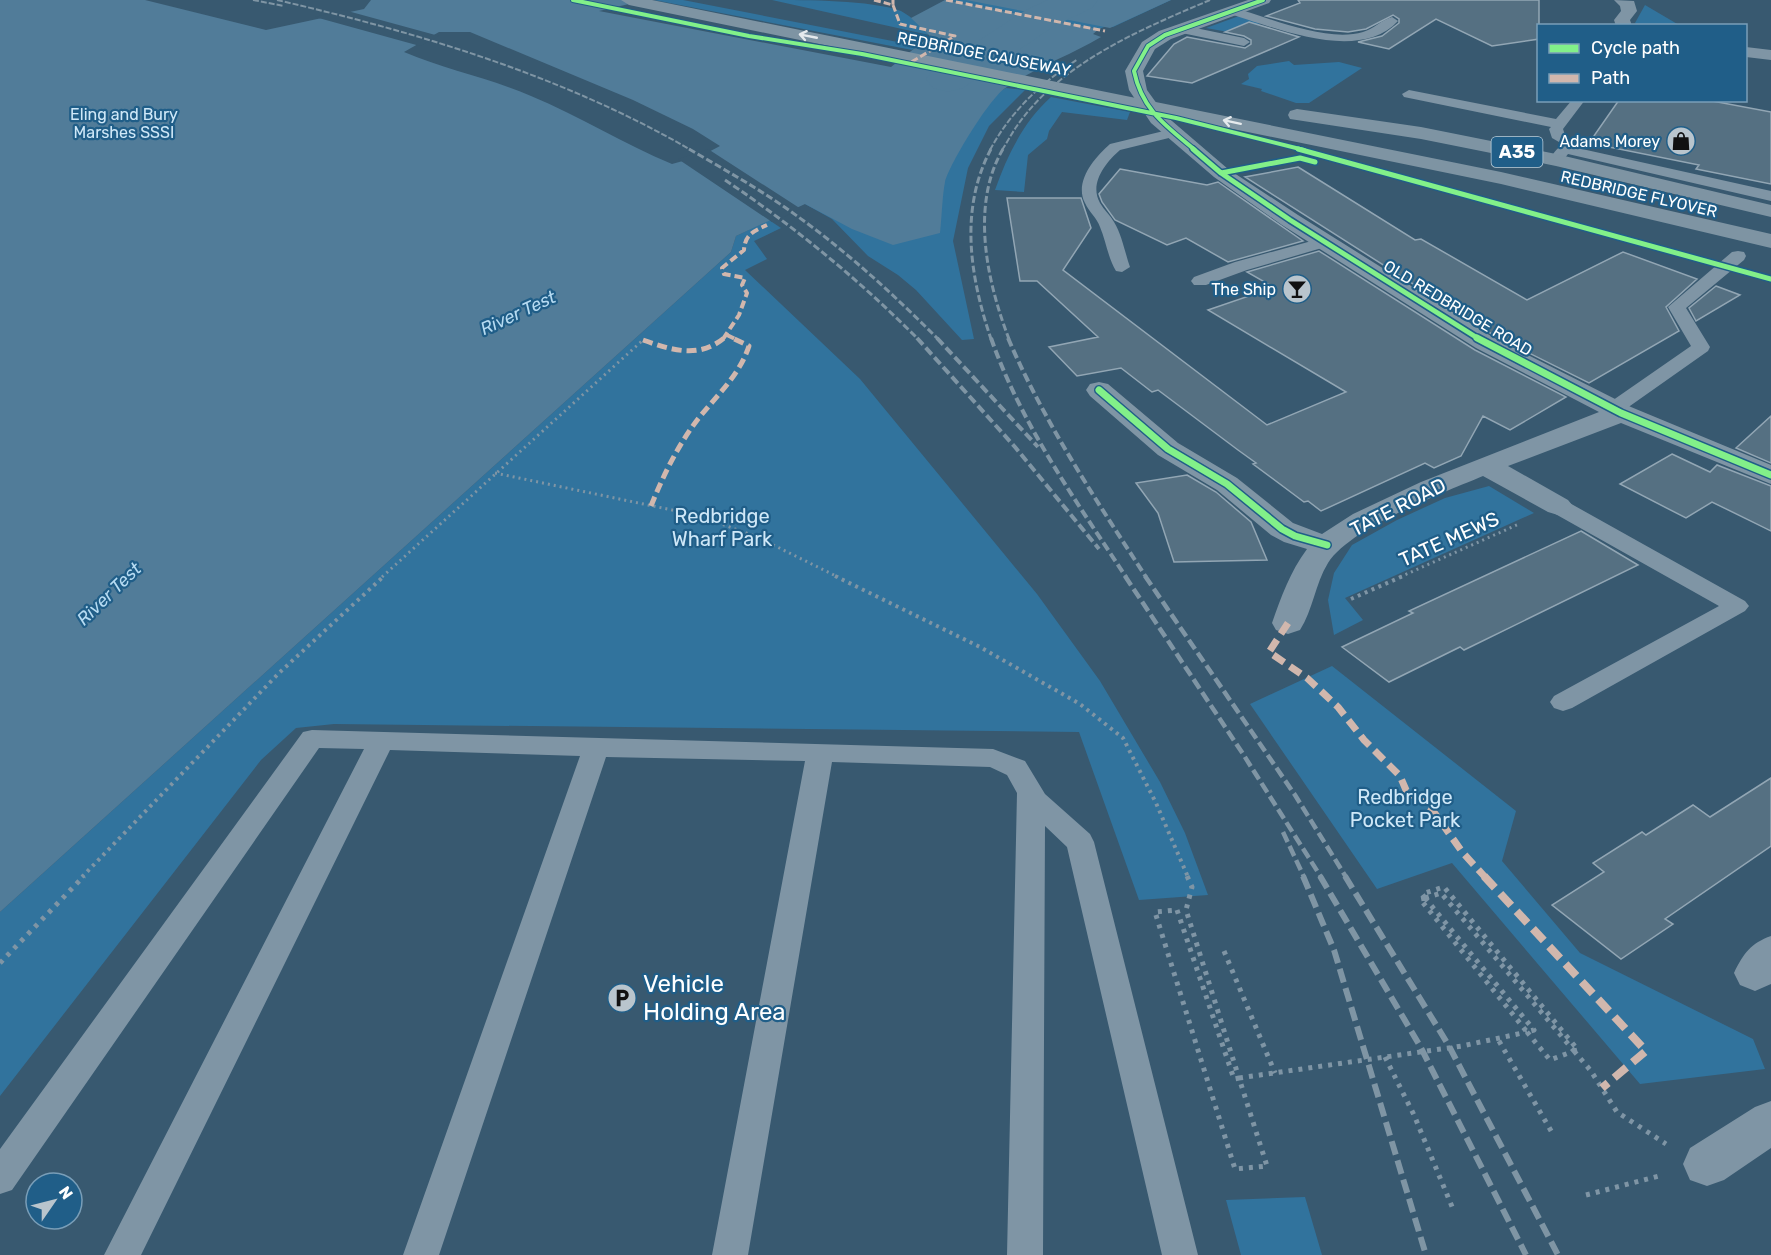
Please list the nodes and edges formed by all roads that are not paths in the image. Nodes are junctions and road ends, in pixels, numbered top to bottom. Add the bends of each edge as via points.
1 (629, 0) edge
2 (708, 0) edge
3 (1263, 0) edge
4 (1622, 0) edge
5 (1232, 11) junction
6 (778, 14) dead end
7 (1392, 21) dead end
8 (1623, 24) edge
9 (1181, 29) junction
10 (885, 35) dead end
11 (1244, 42) dead end
12 (967, 51) dead end
13 (1747, 52) edge
14 (1771, 56) edge
15 (1119, 81) dead end
16 (1154, 88) dead end
17 (1410, 94) dead end
18 (1577, 102) edge
19 (1260, 109) dead end
20 (1283, 113) dead end
21 (1559, 124) junction
22 (1165, 126) junction
23 (1290, 134) junction
24 (1560, 154) junction
25 (1771, 196) edge
26 (1771, 210) edge
27 (1771, 225) edge
28 (1771, 241) edge
29 (1326, 242) junction
30 (1738, 256) junction
31 (1771, 264) edge
32 (1122, 267) dead end
33 (1200, 281) dead end
34 (1099, 390) dead end
35 (1617, 411) junction
36 (1486, 466) junction
37 (1771, 475) edge
38 (1558, 506) joint
39 (1327, 545) junction
40 (1288, 623) dead end
41 (1563, 702) dead end
42 (382, 740) junction
43 (596, 747) junction
44 (820, 752) junction
45 (1031, 798) junction
46 (1771, 1122) edge
47 (1707, 1164) road end
48 (0, 1178) edge
49 (122, 1255) edge
50 (421, 1255) edge
51 (730, 1255) edge
52 (1025, 1255) edge
53 (1180, 1255) edge

23 -> 1 main road, REDBRIDGE CAUSEWAY / A35
2 - 6 main road
3 - 5 street, OLD REDBRIDGE ROAD
4 - 8 street via 1629,11
5 - 7 lane via 1348,38 1365,36
5 - 9 street, OLD REDBRIDGE ROAD
9 - 11 lane
9 - 22 street, OLD REDBRIDGE ROAD via 1148,46 1134,71 1137,90
10 - 12 main road, REDBRIDGE CAUSEWAY
13 - 14 street
15 - 16 main road
17 - 21 lane
18 - 21 lane
19 - 27 main road, REDBRIDGE FLYOVER / A35
20 - 24 main road, A35
21 - 24 lane via 1556,129
22 - 29 street, OLD REDBRIDGE ROAD via 1221,173
22 - 32 lane via 1115,147 1088,183 1093,205 1107,223
23 - 28 main road, REDBRIDGE FLYOVER / A35
23 - 30 main road, A35
24 - 25 lane
24 - 26 main road, A35
29 - 33 lane
29 - 35 street, OLD REDBRIDGE ROAD via 1485,344
30 - 31 main road, A35
30 - 35 lane via 1677,308 1701,347
34 - 39 street via 1168,449 1227,484 1282,530
35 - 36 street, TATE ROAD
35 - 37 street, OLD REDBRIDGE ROAD
36 - 38 street
36 - 39 street, TATE ROAD via 1367,518
38 - 41 lane via 1737,606
39 - 40 street, TATE ROAD via 1299,590
42 - 43 lane
42 - 48 lane via 312,739
42 - 49 lane
43 - 44 lane
43 - 50 lane
44 - 45 lane via 993,758 1016,768
44 - 51 lane
45 - 52 lane
45 - 53 lane via 1080,842
46 - 47 street

